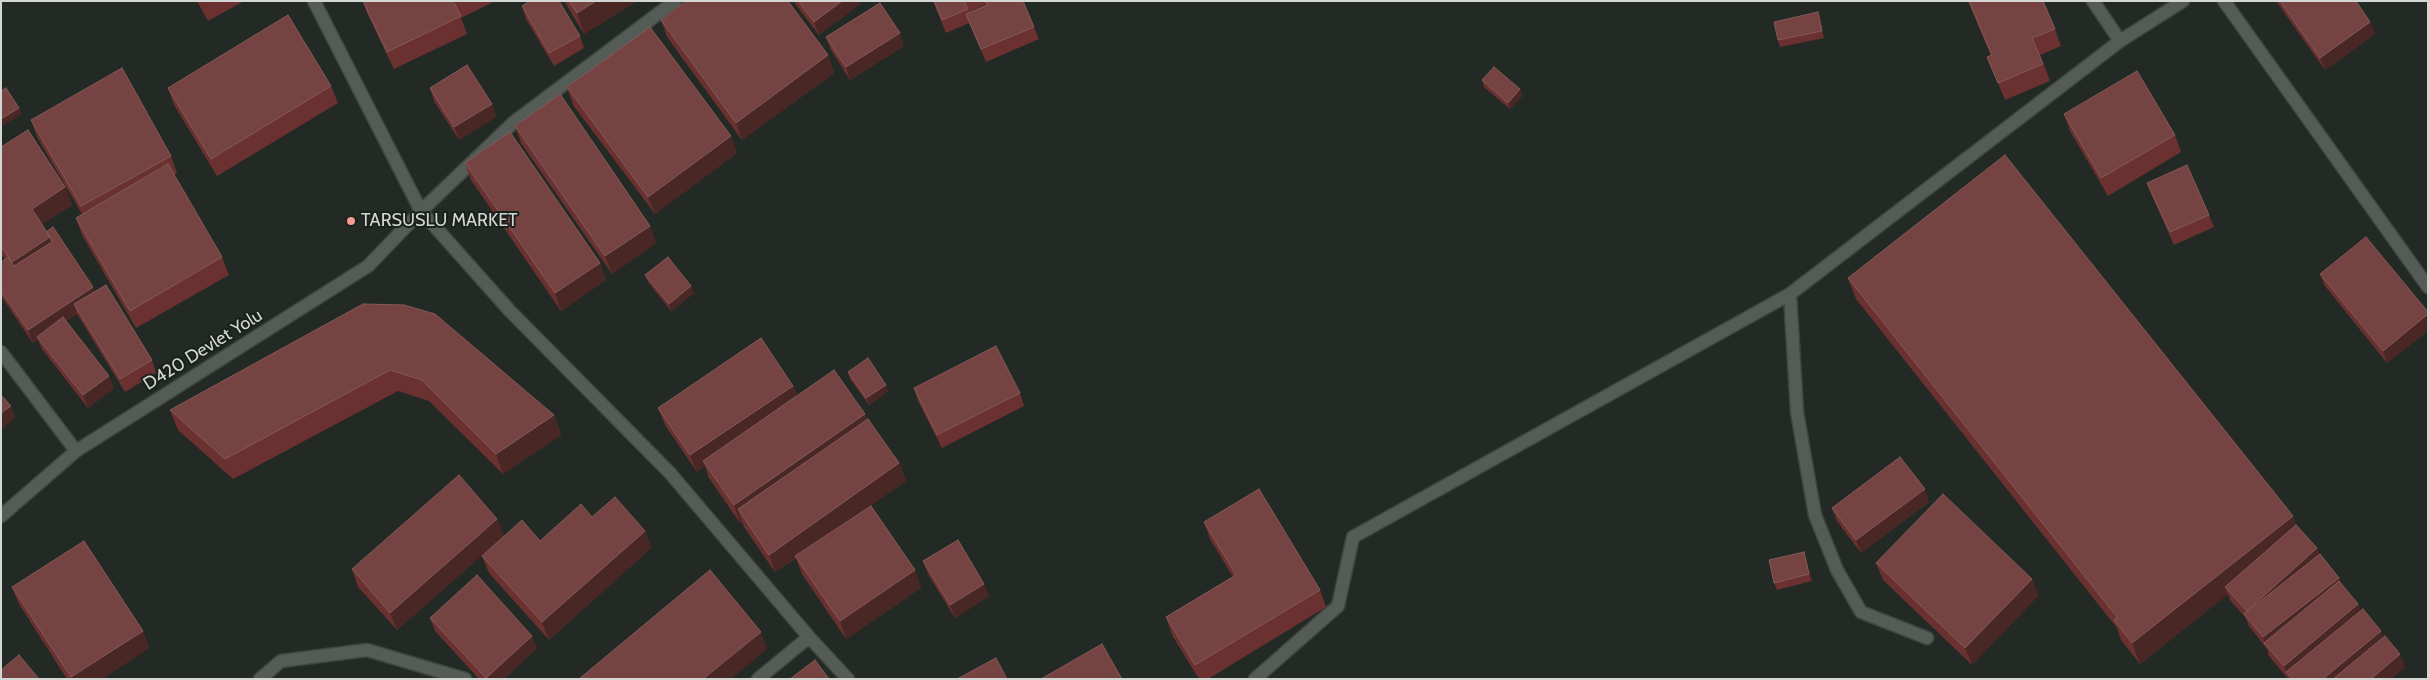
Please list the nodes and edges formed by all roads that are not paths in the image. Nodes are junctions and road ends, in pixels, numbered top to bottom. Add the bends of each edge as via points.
1 (314, 1) edge
2 (675, 1) edge
3 (2093, 1) edge
4 (2183, 1) edge
5 (2224, 1) edge
6 (2120, 41) junction
7 (421, 211) junction
8 (2428, 287) edge
9 (1790, 294) junction
10 (1, 352) edge
11 (76, 451) junction
12 (1, 516) edge
13 (809, 637) junction
14 (1927, 638) dead end
15 (264, 678) edge
16 (465, 679) edge
17 (758, 679) edge
18 (848, 679) edge
19 (1255, 679) edge

1 - 7 street
2 - 7 street, D420 Devlet Yolu via 514,122
3 - 6 street
4 - 6 street
5 - 8 street
6 - 9 street
7 - 11 street, D420 Devlet Yolu via 368,266
7 - 13 street via 510,311 670,473
9 - 14 street via 1797,412 1815,515 1837,570 1861,612
9 - 19 street via 1353,537 1338,606
10 - 11 street
11 - 12 street, D420 Devlet Yolu
13 - 17 street
13 - 18 street
15 - 16 street via 281,661 367,650

